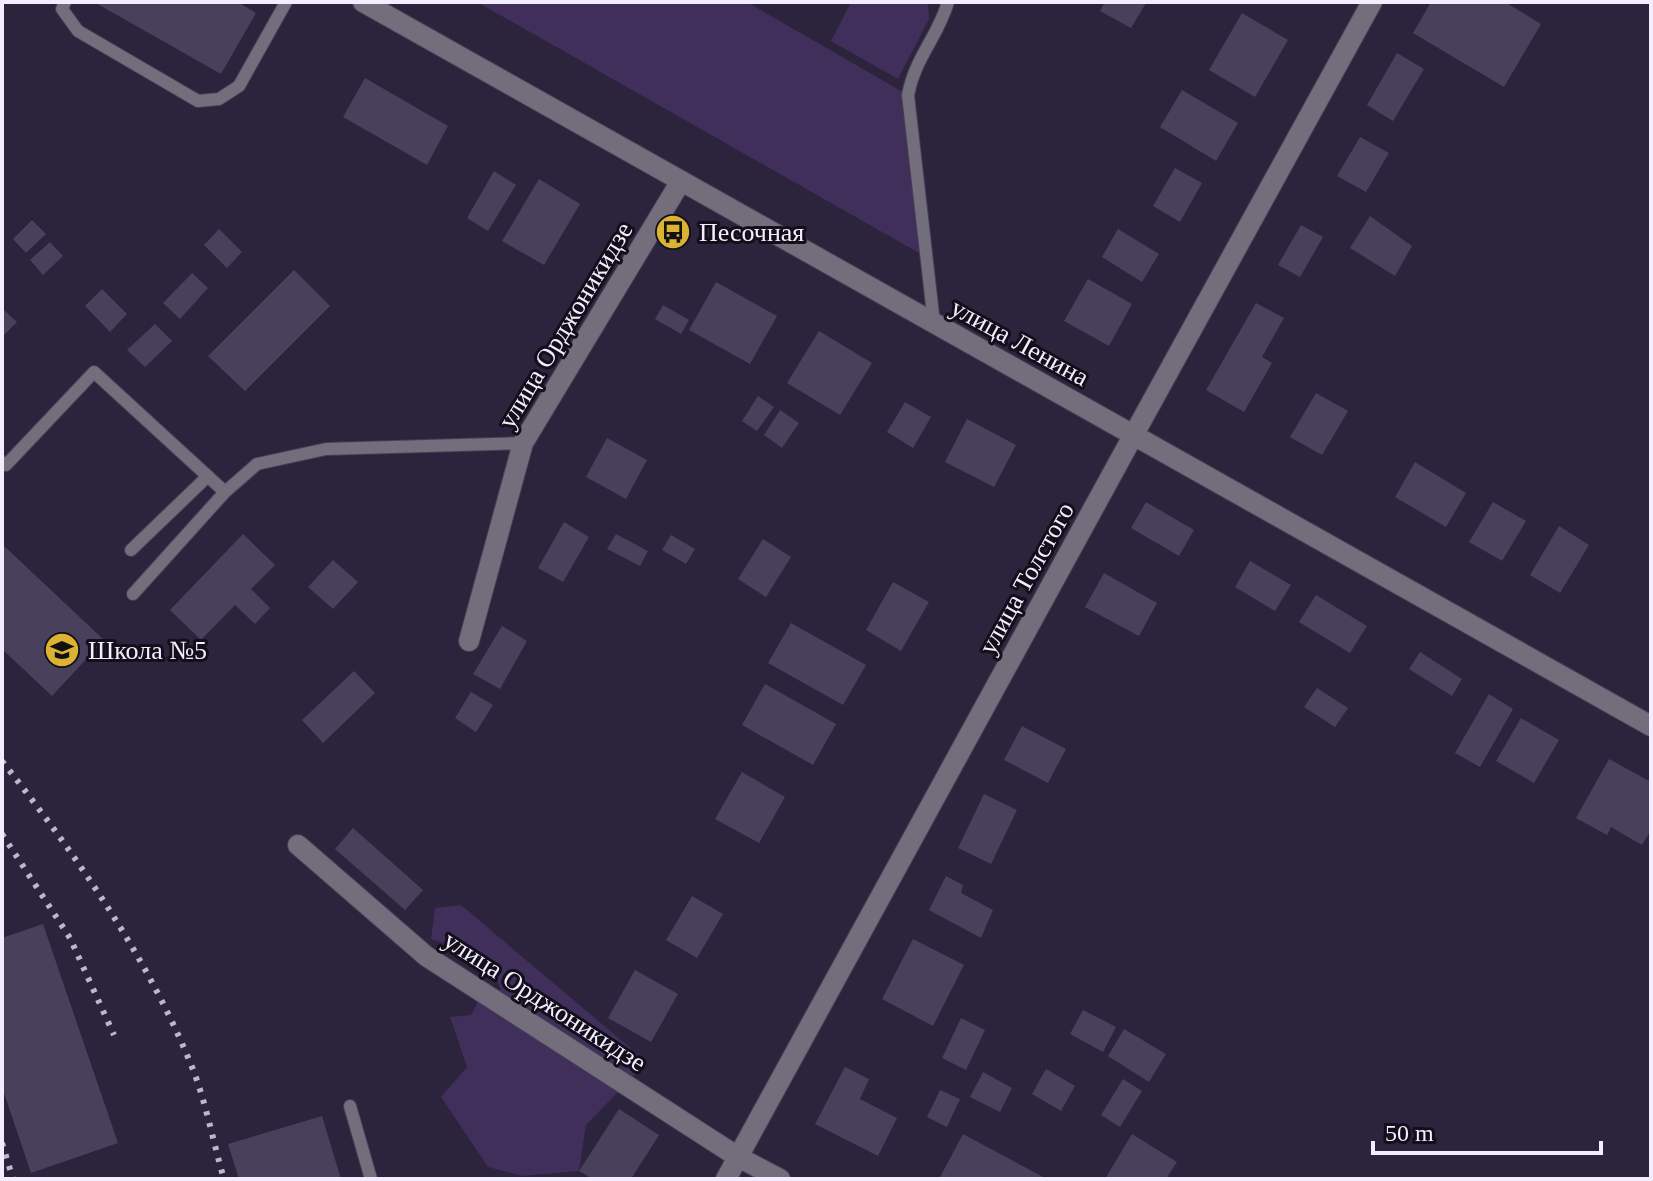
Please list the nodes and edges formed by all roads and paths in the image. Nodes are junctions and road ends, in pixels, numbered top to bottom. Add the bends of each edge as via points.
1 (65, 2) edge
2 (286, 2) edge
3 (363, 2) edge
4 (948, 2) edge
5 (1372, 2) edge
6 (681, 181) junction
7 (934, 323) junction
8 (1133, 436) junction
9 (523, 443) junction
10 (2, 462) edge
11 (208, 476) junction
12 (225, 492) junction
13 (131, 550) dead end
14 (133, 594) dead end
15 (469, 641) dead end
16 (1651, 726) edge
17 (298, 845) dead end
18 (350, 1106) dead end
19 (738, 1157) junction
20 (371, 1179) edge
21 (726, 1179) edge
22 (780, 1179) edge

1 - 2 lane via 62,9 78,31 198,101 219,99 239,86
3 - 6 street, улица Ленина
4 - 7 lane via 913,69 908,95
5 - 8 street, улица Толстого
6 - 7 street, улица Ленина
6 - 9 street, улица Орджоникидзе
7 - 8 street, улица Ленина
8 - 16 street, улица Ленина
8 - 19 street, улица Толстого
9 - 12 lane via 326,449 257,464
9 - 15 street, улица Орджоникидзе
10 - 11 lane via 6,465 94,372
11 - 12 lane
11 - 13 lane
12 - 14 lane
17 - 19 street, улица Орджоникидзе via 426,956
18 - 20 lane
19 - 21 street, улица Толстого
19 - 22 street, улица Орджоникидзе

